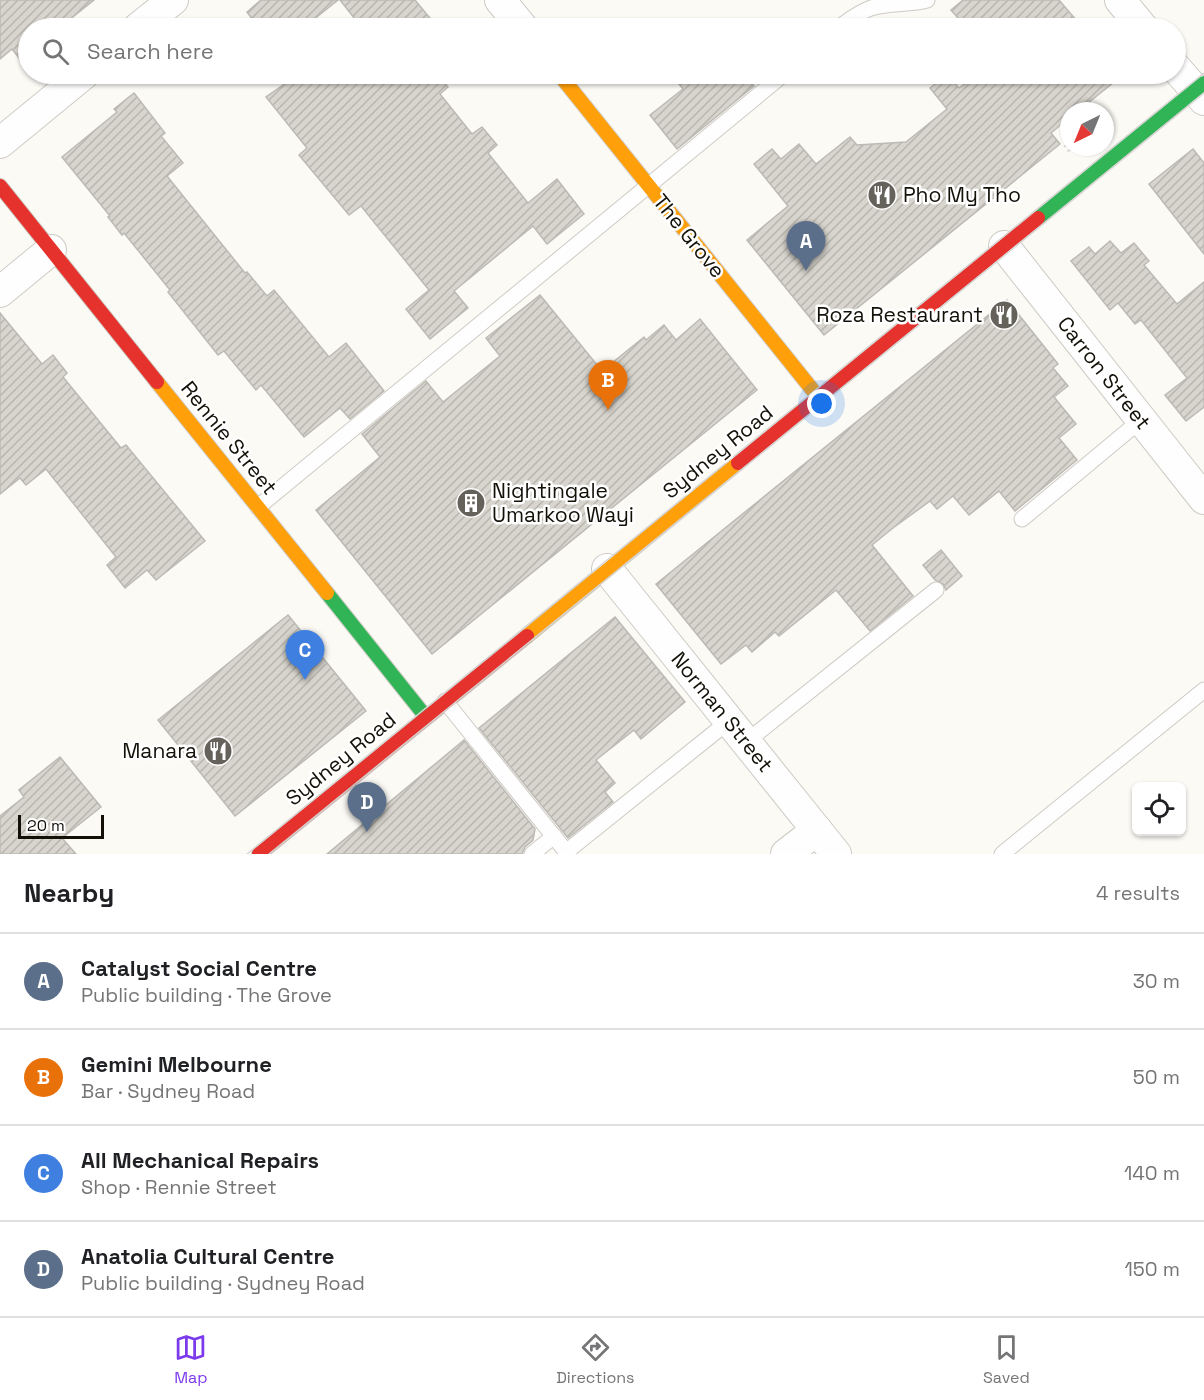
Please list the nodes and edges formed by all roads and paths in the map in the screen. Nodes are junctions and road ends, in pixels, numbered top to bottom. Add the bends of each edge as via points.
1 (173, 0) edge
2 (500, 0) edge
3 (927, 0) edge
4 (1120, 0) edge
5 (150, 18) edge
6 (515, 18) edge
7 (852, 18) edge
8 (1135, 18) edge
9 (1186, 77) edge
10 (72, 84) edge
11 (567, 84) edge
12 (772, 84) edge
13 (1201, 91) edge
14 (0, 143) edge
15 (648, 185) junction
16 (0, 186) edge
17 (1004, 246) junction
18 (51, 250) junction
19 (0, 292) edge
20 (819, 398) junction
21 (1140, 420) junction
22 (1204, 499) edge
23 (258, 507) junction
24 (1022, 519) dead end
25 (608, 569) junction
26 (936, 590) dead end
27 (1204, 690) edge
28 (445, 701) junction
29 (426, 717) junction
30 (738, 731) junction
31 (817, 830) junction
32 (554, 836) junction
33 (567, 853) edge
34 (259, 854) edge
35 (532, 854) edge
36 (786, 854) edge
37 (836, 854) edge
38 (1002, 854) edge

1 - 5 street
2 - 6 street
3 - 7 lane via 871,8
4 - 8 street
9 - 13 street
10 - 14 street
11 - 15 main road, The Grove
12 - 15 lane
13 - 17 main road, Sydney Road
15 - 20 main road, The Grove
15 - 23 lane
16 - 18 main road, Rennie Street
17 - 20 main road, Sydney Road
17 - 21 street, Carron Street
18 - 19 street
18 - 23 main road, Rennie Street
20 - 25 main road, Sydney Road
21 - 22 street, Carron Street
21 - 24 lane
23 - 29 main road, Rennie Street
25 - 28 main road, Sydney Road
25 - 30 street, Norman Street
26 - 30 lane
27 - 38 lane
28 - 29 main road, Sydney Road
28 - 32 lane
29 - 34 main road, Sydney Road
30 - 31 street, Norman Street
30 - 33 lane
31 - 36 street
31 - 37 street, Norman Street
32 - 33 lane
32 - 35 lane

